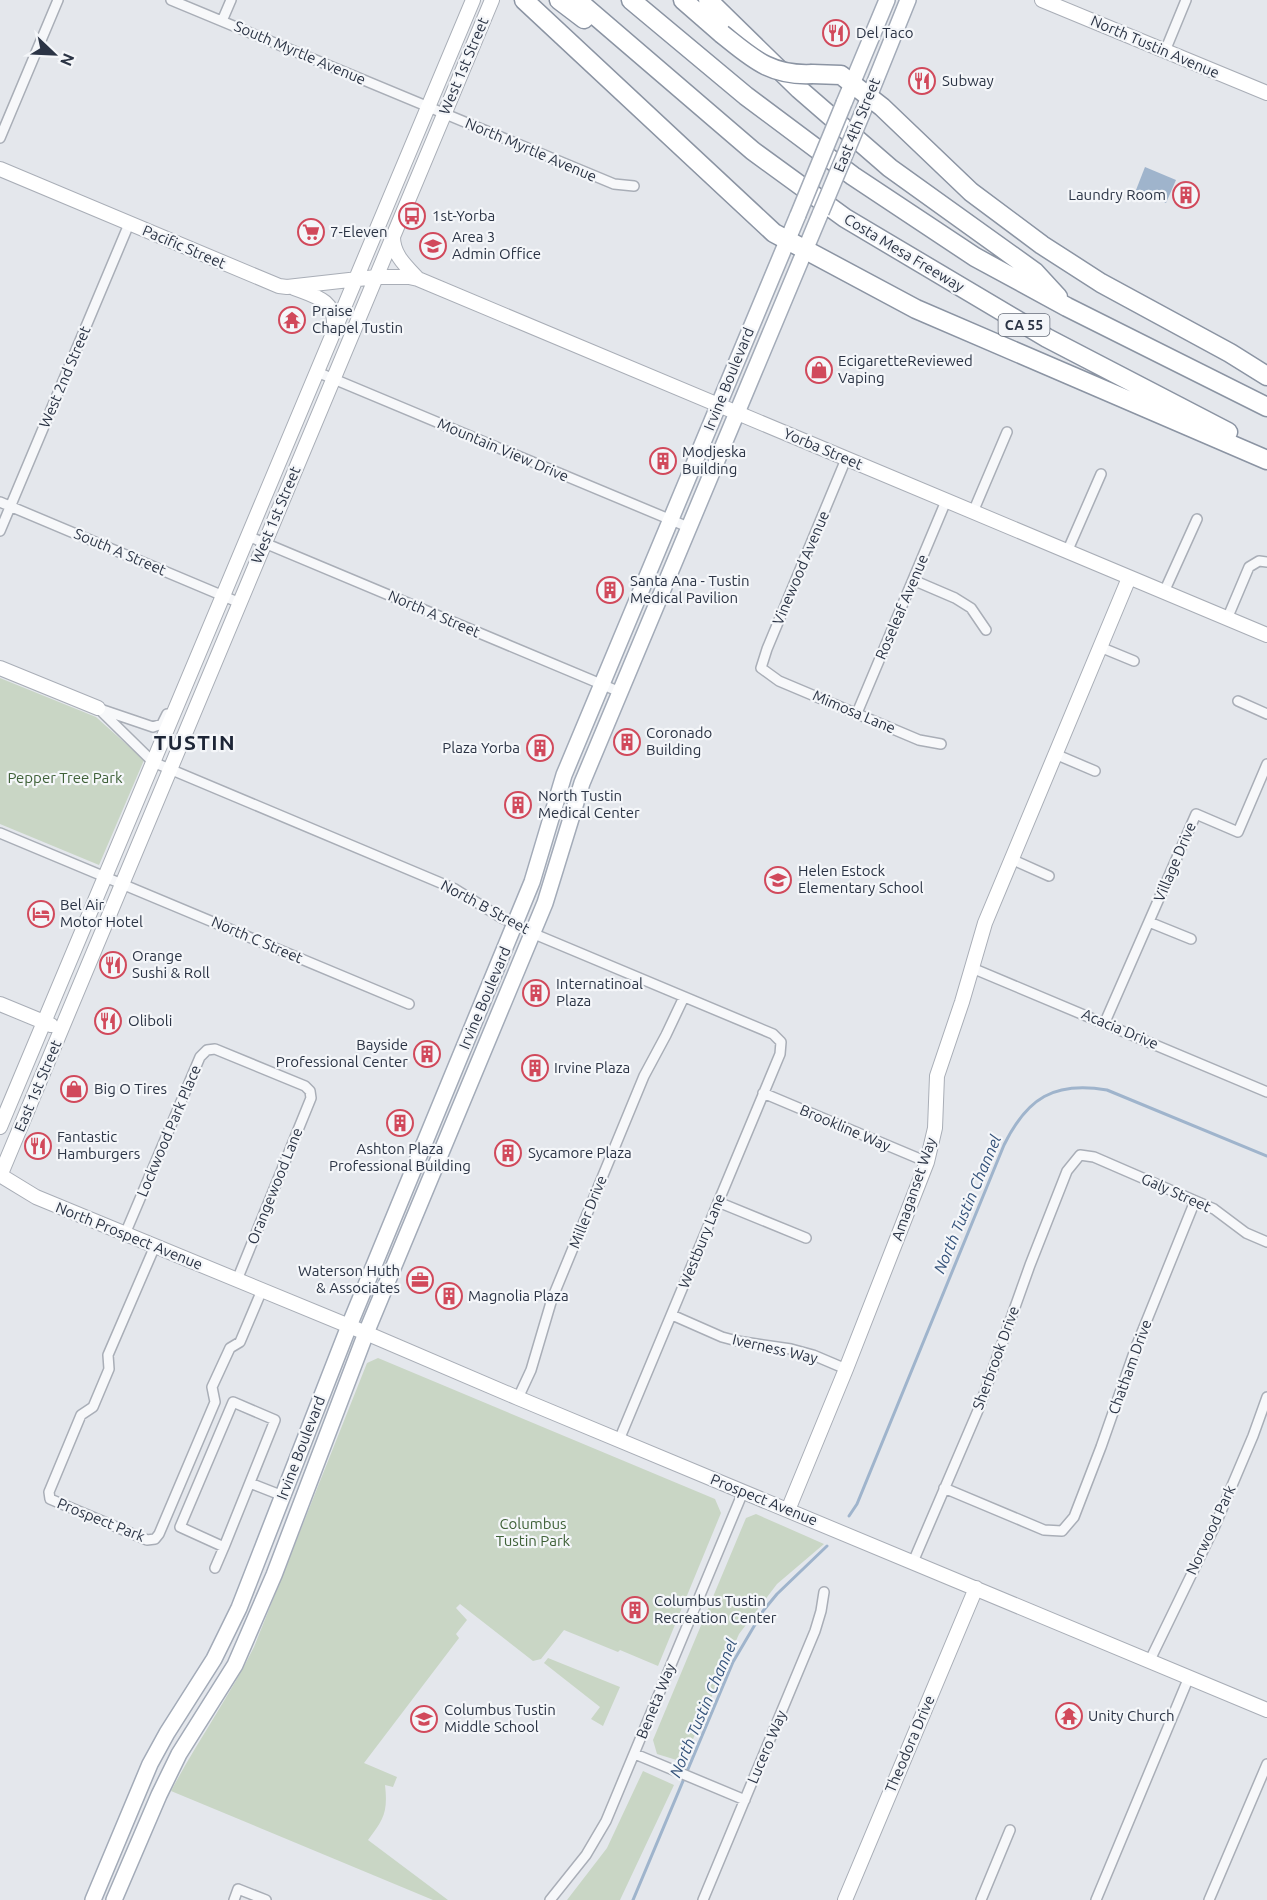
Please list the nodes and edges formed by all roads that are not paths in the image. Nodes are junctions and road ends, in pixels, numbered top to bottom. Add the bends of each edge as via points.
1 (58, 0) edge
2 (171, 0) edge
3 (231, 0) edge
4 (473, 0) edge
5 (492, 0) edge
6 (524, 0) edge
7 (559, 0) edge
8 (577, 0) edge
9 (631, 0) edge
10 (677, 0) edge
11 (683, 0) edge
12 (708, 0) edge
13 (887, 0) edge
14 (908, 0) edge
15 (1042, 0) edge
16 (1186, 0) edge
17 (222, 21) junction
18 (715, 28) junction
19 (1165, 51) junction
20 (852, 84) junction
21 (1267, 93) edge
22 (869, 97) junction
23 (428, 107) junction
24 (444, 114) junction
25 (711, 116) junction
26 (0, 138) edge
27 (0, 169) edge
28 (634, 186) dead end
29 (129, 224) junction
30 (393, 237) junction
31 (787, 240) junction
32 (805, 250) junction
33 (376, 277) junction
34 (418, 279) junction
35 (355, 280) junction
36 (292, 287) junction
37 (1067, 307) junction
38 (334, 332) junction
39 (317, 372) junction
40 (1267, 376) edge
41 (333, 379) junction
42 (718, 406) junction
43 (1267, 407) edge
44 (736, 413) junction
45 (1007, 432) dead end
46 (1267, 452) edge
47 (846, 459) junction
48 (1267, 460) edge
49 (1101, 474) dead end
50 (946, 501) junction
51 (0, 502) edge
52 (10, 506) junction
53 (973, 512) junction
54 (1197, 519) dead end
55 (671, 520) junction
56 (688, 528) junction
57 (0, 531) edge
58 (248, 536) junction
59 (264, 543) junction
60 (1067, 552) junction
61 (1267, 562) edge
62 (1129, 578) junction
63 (913, 580) junction
64 (1164, 592) junction
65 (223, 596) junction
66 (240, 603) junction
67 (1227, 619) junction
68 (986, 630) dead end
69 (1267, 635) edge
70 (1100, 647) junction
71 (1134, 661) dead end
72 (0, 668) edge
73 (768, 675) joint
74 (187, 682) junction
75 (602, 684) junction
76 (620, 692) junction
77 (1238, 701) dead end
78 (98, 708) junction
79 (857, 713) junction
80 (1267, 714) edge
81 (941, 744) dead end
82 (1055, 754) junction
83 (153, 762) junction
84 (1267, 764) edge
85 (170, 769) junction
86 (1095, 771) dead end
87 (0, 832) edge
88 (1011, 859) junction
89 (1049, 876) dead end
90 (105, 877) junction
91 (122, 884) junction
92 (1149, 922) junction
93 (515, 925) junction
94 (532, 933) junction
95 (1191, 939) dead end
96 (972, 968) junction
97 (684, 997) junction
98 (0, 1004) edge
99 (410, 1004) dead end
100 (44, 1022) junction
101 (1105, 1022) junction
102 (61, 1030) junction
103 (781, 1042) joint
104 (451, 1081) junction
105 (468, 1088) junction
106 (310, 1091) joint
107 (1267, 1092) edge
108 (763, 1093) junction
109 (0, 1127) edge
110 (1080, 1155) joint
111 (927, 1162) junction
112 (0, 1175) edge
113 (1196, 1201) junction
114 (718, 1202) junction
115 (125, 1234) junction
116 (806, 1238) dead end
117 (1267, 1242) edge
118 (155, 1246) junction
119 (237, 1280) junction
120 (262, 1290) junction
121 (672, 1315) junction
122 (349, 1326) junction
123 (366, 1333) junction
124 (846, 1369) junction
125 (1267, 1397) edge
126 (518, 1398) junction
127 (619, 1440) junction
128 (250, 1483) junction
129 (944, 1488) junction
130 (743, 1492) junction
131 (283, 1496) junction
132 (788, 1510) junction
133 (291, 1527) junction
134 (224, 1547) junction
135 (913, 1562) junction
136 (215, 1568) dead end
137 (976, 1588) junction
138 (824, 1592) dead end
139 (244, 1593) junction
140 (251, 1628) junction
141 (1150, 1660) junction
142 (1189, 1677) junction
143 (1267, 1710) edge
144 (635, 1754) junction
145 (1267, 1764) edge
146 (136, 1797) junction
147 (745, 1800) junction
148 (145, 1826) junction
149 (1010, 1830) dead end
150 (112, 1855) junction
151 (93, 1900) edge
152 (114, 1900) edge
153 (234, 1900) edge
154 (266, 1900) edge
155 (550, 1900) edge
156 (703, 1900) edge
157 (845, 1900) edge
158 (981, 1900) edge
159 (1096, 1900) edge
160 (1209, 1900) edge

1 - 26 street
2 - 17 street, South Myrtle Avenue
3 - 17 street
4 - 23 main road, West 1st Street
5 - 24 main road, West 1st Street
6 - 31 highway via 774,233
7 - 25 highway
8 - 25 highway, Costa Mesa Freeway / CA 55
9 - 37 highway, CA 55 via 746,96 853,176 975,257
10 - 18 highway
11 - 18 highway
12 - 37 highway via 799,89 890,168 1035,272
13 - 20 main road, East 4th Street
14 - 22 main road, East 4th Street
15 - 19 main road, North Tustin Avenue
16 - 19 street
17 - 23 street, South Myrtle Avenue
18 - 20 highway, bridge via 774,70 795,75 841,75
19 - 21 main road, North Tustin Avenue
20 - 22 highway
20 - 31 main road, Irvine Boulevard, bridge
22 - 32 main road, East 4th Street, bridge
22 - 40 highway via 971,192 1042,245 1101,284
23 - 24 street, North Myrtle Avenue
23 - 35 main road, West 1st Street
24 - 28 street, North Myrtle Avenue via 614,184
24 - 30 main road, West 1st Street
25 - 46 highway, Costa Mesa Freeway / CA 55 via 845,218 899,252 1047,338
27 - 29 main road, Pacific Street
29 - 36 main road, Pacific Street via 271,283
29 - 52 street, West 2nd Street
30 - 33 main road, West 1st Street
30 - 34 main road via 397,255
31 - 32 highway
31 - 42 main road, Irvine Boulevard
32 - 44 main road, Irvine Boulevard
32 - 48 highway via 916,309
33 - 34 main road, Yorba Street
33 - 35 main road, Pacific Street
33 - 41 main road, West 1st Street
34 - 42 main road, Yorba Street
35 - 36 main road, Pacific Street
35 - 38 main road, West 1st Street
36 - 38 main road via 331,307
37 - 43 highway, CA 55
38 - 39 main road, West 1st Street
39 - 41 street, Mountain View Drive
39 - 58 main road, West 1st Street
41 - 55 street, Mountain View Drive
41 - 59 main road, West 1st Street
42 - 44 main road, Yorba Street
42 - 55 main road, Irvine Boulevard
44 - 47 main road, Yorba Street
44 - 56 main road, Irvine Boulevard
45 - 53 street
47 - 50 main road, Yorba Street
47 - 73 street, Vinewood Avenue via 762,662 761,668
49 - 60 street
50 - 53 main road, Yorba Street
50 - 63 street, Roseleaf Avenue
51 - 52 street, South A Street
52 - 57 street, West 2nd Street
52 - 65 street, South A Street
53 - 60 main road, Yorba Street
54 - 64 street
55 - 56 street, Mountain View Drive
55 - 75 main road, Irvine Boulevard
56 - 76 main road, Irvine Boulevard
58 - 59 street, North A Street
58 - 65 main road, West 1st Street
59 - 66 main road, West 1st Street
59 - 75 street, North A Street
60 - 62 main road, Yorba Street
61 - 67 street via 1249,567
62 - 64 main road, Yorba Street
62 - 70 main road, Amaganset Way
63 - 68 street via 971,608
63 - 79 street, Roseleaf Avenue
64 - 67 main road, Yorba Street
65 - 66 street, South A Street
65 - 74 main road, West 1st Street
66 - 85 main road, West 1st Street
67 - 69 main road, Yorba Street
70 - 71 street
70 - 82 main road, Amaganset Way
72 - 78 main road
73 - 79 street, Mimosa Lane
74 - 78 street via 178,689 162,724 153,727
74 - 83 main road, West 1st Street
75 - 76 street, North A Street
75 - 93 main road, Irvine Boulevard via 564,775 540,860
76 - 94 main road, Irvine Boulevard via 582,783 553,881
77 - 80 street
78 - 83 street
79 - 81 street, Mimosa Lane via 920,740
82 - 86 street
82 - 88 main road, Amaganset Way
83 - 85 street, North B Street
83 - 90 main road, West 1st Street
84 - 92 street, Village Drive via 1238,832 1196,814
85 - 91 main road, West 1st Street
85 - 93 street, North B Street via 455,888
87 - 90 street, North C Street
88 - 89 street
88 - 96 main road, Amaganset Way via 984,923
90 - 91 street, North C Street
90 - 100 main road, West 1st Street
91 - 99 street, North C Street
91 - 102 main road, West 1st Street
92 - 95 street, Village Drive
92 - 101 street, Village Drive
93 - 94 street, North B Street
93 - 104 main road, Irvine Boulevard
94 - 97 street, North B Street
94 - 105 main road, Irvine Boulevard
96 - 101 street, Acacia Drive
96 - 111 main road, Amaganset Way via 937,1076 935,1128
97 - 103 street, North B Street via 773,1034
97 - 126 street, Miller Drive via 644,1076 552,1299 531,1370
98 - 100 main road
100 - 102 main road
100 - 109 main road, East 1st Street
101 - 107 street, Acacia Drive
102 - 112 main road, East 1st Street
103 - 108 street, Westbury Lane via 780,1054
104 - 105 main road
104 - 122 main road, Irvine Boulevard
105 - 123 main road, Irvine Boulevard
106 - 115 street, Lockwood Park Place via 215,1049 207,1050 200,1057
106 - 119 street, Orangewood Lane via 311,1098
108 - 111 street, Brookline Way
108 - 114 street, Westbury Lane
110 - 113 street, Galy Street via 1094,1157
110 - 129 street, Sherbrook Drive via 1067,1171 979,1408
111 - 124 main road, Amaganset Way
112 - 115 main road, North Prospect Avenue via 36,1197
113 - 117 street, Galy Street
113 - 129 street, Chatham Drive via 1136,1347 1074,1517 1062,1531 1044,1530
114 - 116 street
114 - 121 street, Westbury Lane
115 - 118 main road, North Prospect Avenue
118 - 119 main road, North Prospect Avenue
118 - 120 street, Prospect Park via 108,1355 109,1369 93,1407 81,1415 49,1492 50,1499 64,1506 147,1540 156,1539 215,1402 213,1387 217,1377 230,1348 240,1342
119 - 120 main road, North Prospect Avenue
120 - 122 main road, Prospect Avenue
121 - 124 street, Iverness Way via 722,1337 802,1352
121 - 127 street, Westbury Lane
122 - 123 main road, Prospect Avenue
122 - 131 main road, Irvine Boulevard
123 - 126 main road, Prospect Avenue
123 - 133 main road, Irvine Boulevard
124 - 132 main road, Amaganset Way
125 - 141 street, Norwood Park via 1214,1528
126 - 127 main road, Prospect Avenue
127 - 130 main road, Prospect Avenue
128 - 131 street
128 - 134 street
128 - 134 street via 275,1420 233,1402 180,1527
129 - 135 street, Sherbrook Drive
130 - 132 main road, Prospect Avenue
130 - 144 street, Beneta Way
131 - 133 main road via 292,1503
131 - 139 main road, Irvine Boulevard
132 - 135 main road, Prospect Avenue
133 - 140 main road, Irvine Boulevard
134 - 136 street
135 - 137 main road, Prospect Avenue
137 - 141 main road, Prospect Avenue
137 - 157 main road, Theodora Drive
138 - 147 street, Lucero Way via 815,1631
139 - 140 main road via 253,1604
139 - 146 main road, Irvine Boulevard via 222,1645 161,1744
140 - 148 main road, Irvine Boulevard via 235,1665 179,1754
141 - 142 main road, Prospect Avenue
142 - 143 main road, Prospect Avenue
142 - 159 street
144 - 147 street
144 - 155 street, Beneta Way via 606,1821 586,1855
145 - 160 street
146 - 148 main road via 141,1807 139,1823
146 - 150 main road, Irvine Boulevard
147 - 156 street, Lucero Way
148 - 152 main road, Irvine Boulevard
149 - 158 street
150 - 151 main road, Irvine Boulevard
150 - 152 main road via 120,1864
153 - 154 street via 238,1889

